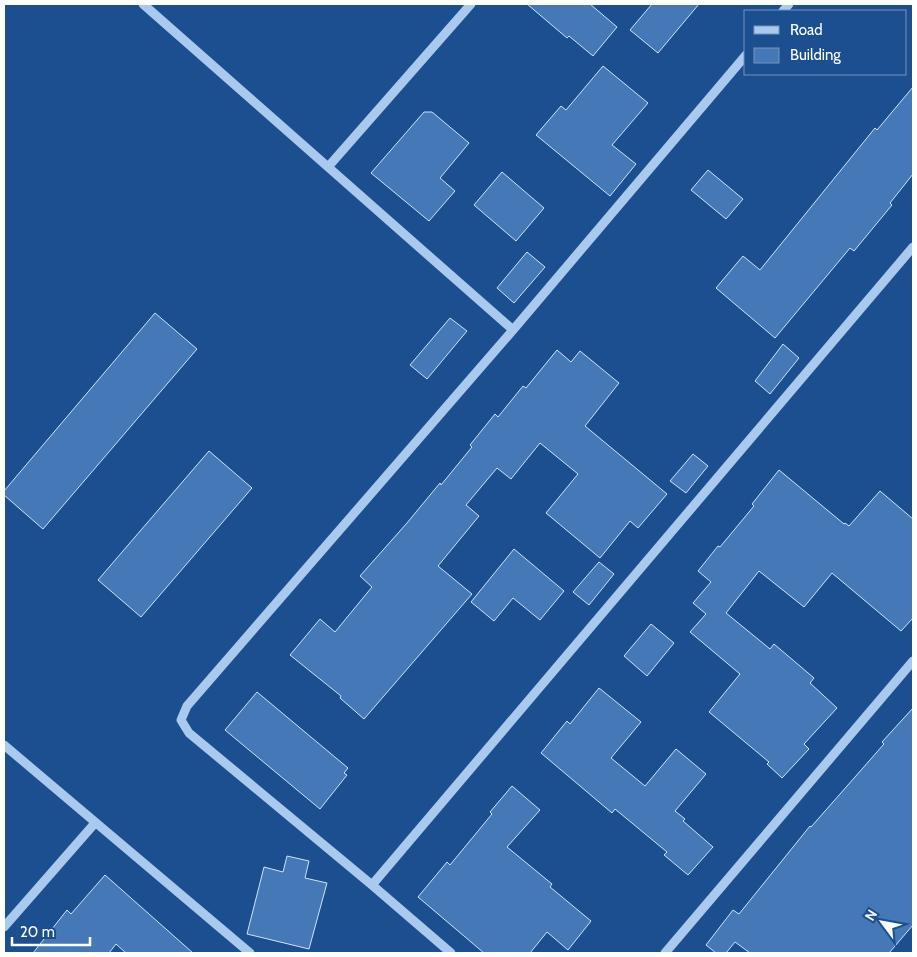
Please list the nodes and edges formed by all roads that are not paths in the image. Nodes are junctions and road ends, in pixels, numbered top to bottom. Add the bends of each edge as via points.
1 (143, 4) edge
2 (471, 4) edge
3 (744, 57) edge
4 (328, 167) junction
5 (913, 247) edge
6 (513, 330) junction
7 (913, 661) edge
8 (4, 745) edge
9 (95, 823) junction
10 (372, 885) junction
11 (4, 927) edge
12 (250, 953) edge
13 (451, 953) edge
14 (665, 953) edge

1 - 4 street
2 - 4 street
3 - 6 street
4 - 6 street
5 - 10 street
6 - 10 street via 187,706 181,720 189,733
7 - 14 street
8 - 9 street
9 - 11 street
9 - 12 street
10 - 13 street

